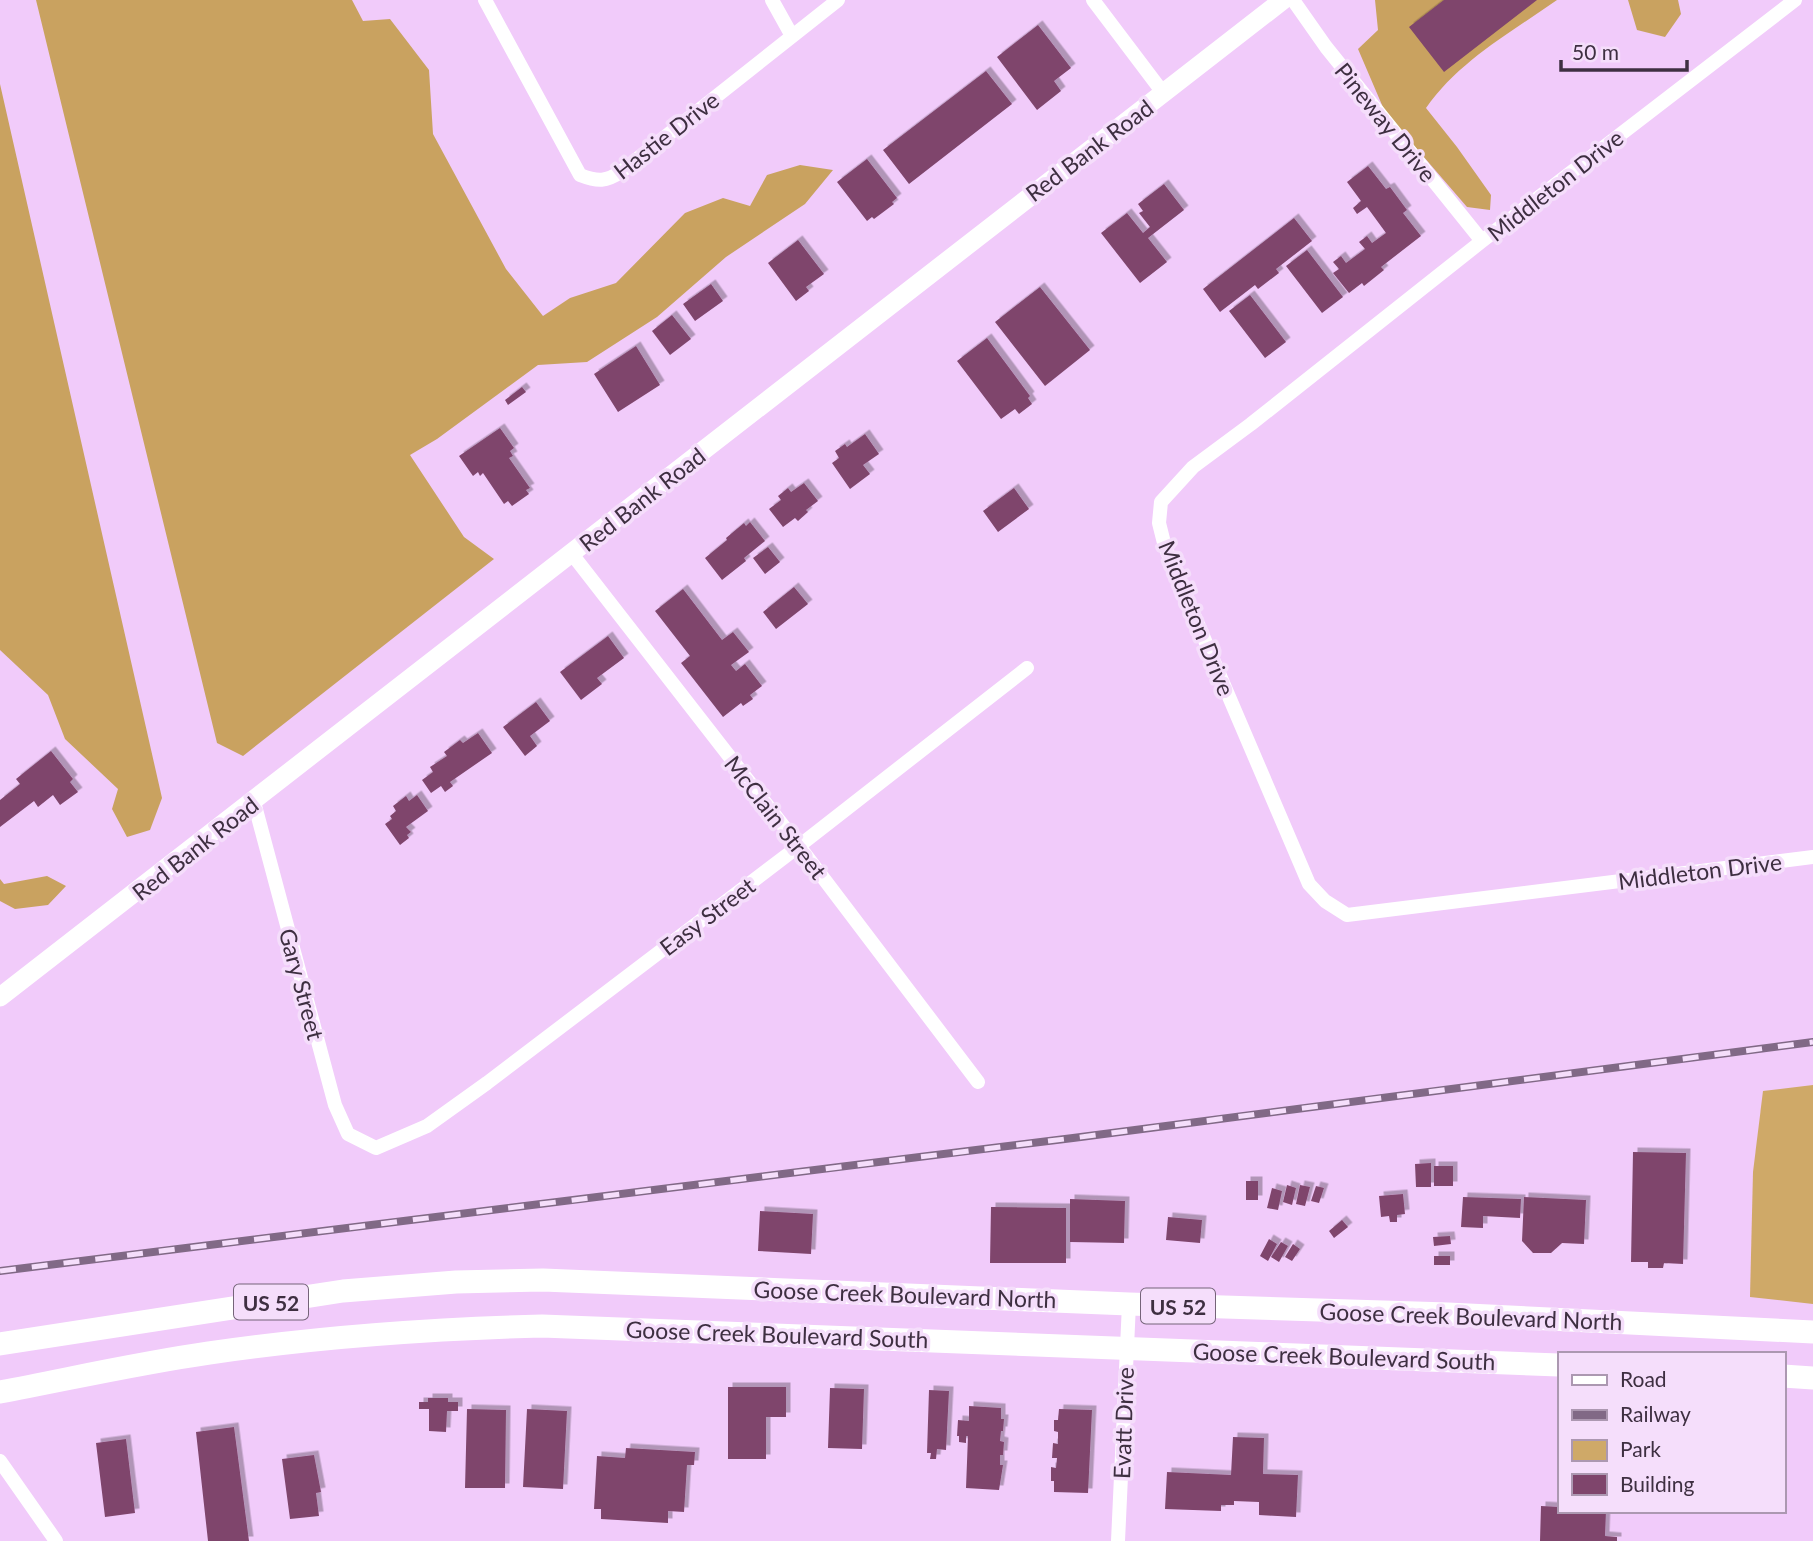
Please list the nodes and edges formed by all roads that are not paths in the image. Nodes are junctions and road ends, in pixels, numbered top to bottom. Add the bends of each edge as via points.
1 (485, 0) edge
2 (772, 0) edge
3 (838, 0) edge
4 (1093, 0) edge
5 (1283, 0) edge
6 (1293, 0) edge
7 (1795, 0) edge
8 (792, 36) junction
9 (1164, 94) junction
10 (1482, 241) junction
11 (572, 554) junction
12 (1027, 668) dead end
13 (254, 802) junction
14 (799, 846) junction
15 (1813, 858) edge
16 (0, 997) edge
17 (978, 1082) dead end
18 (376, 1148) joint
19 (1129, 1304) junction
20 (1813, 1332) edge
21 (0, 1344) edge
22 (1126, 1348) junction
23 (1558, 1365) edge
24 (1785, 1376) edge
25 (1813, 1378) edge
26 (1, 1395) edge
27 (0, 1461) edge
28 (56, 1541) edge
29 (1118, 1541) edge

1 - 8 street, Hastie Drive via 580,175 597,182 622,171
2 - 8 street
3 - 8 street, Hastie Drive
4 - 9 street
5 - 9 main road, Red Bank Road
6 - 10 street, Pineway Drive
7 - 10 street, Middleton Drive
9 - 11 main road, Red Bank Road
10 - 15 street, Middleton Drive via 1193,467 1161,502 1159,523 1165,547 1309,884 1347,915
11 - 13 main road, Red Bank Road
11 - 14 street, McClain Street
12 - 14 street, Easy Street
13 - 16 main road, Red Bank Road
13 - 18 street, Gary Street via 335,1105 348,1134
14 - 17 street, McClain Street
14 - 18 street, Easy Street via 447,1112
19 - 20 highway, Goose Creek Boulevard North / US 52
19 - 21 highway, Goose Creek Boulevard North / US 52 via 543,1280 456,1282 343,1291
19 - 22 street, Evatt Drive
22 - 23 highway, Goose Creek Boulevard South / US 52
22 - 26 highway, Goose Creek Boulevard South / US 52 via 542,1326 459,1328 208,1353
22 - 29 street, Evatt Drive
24 - 25 highway
27 - 28 street

